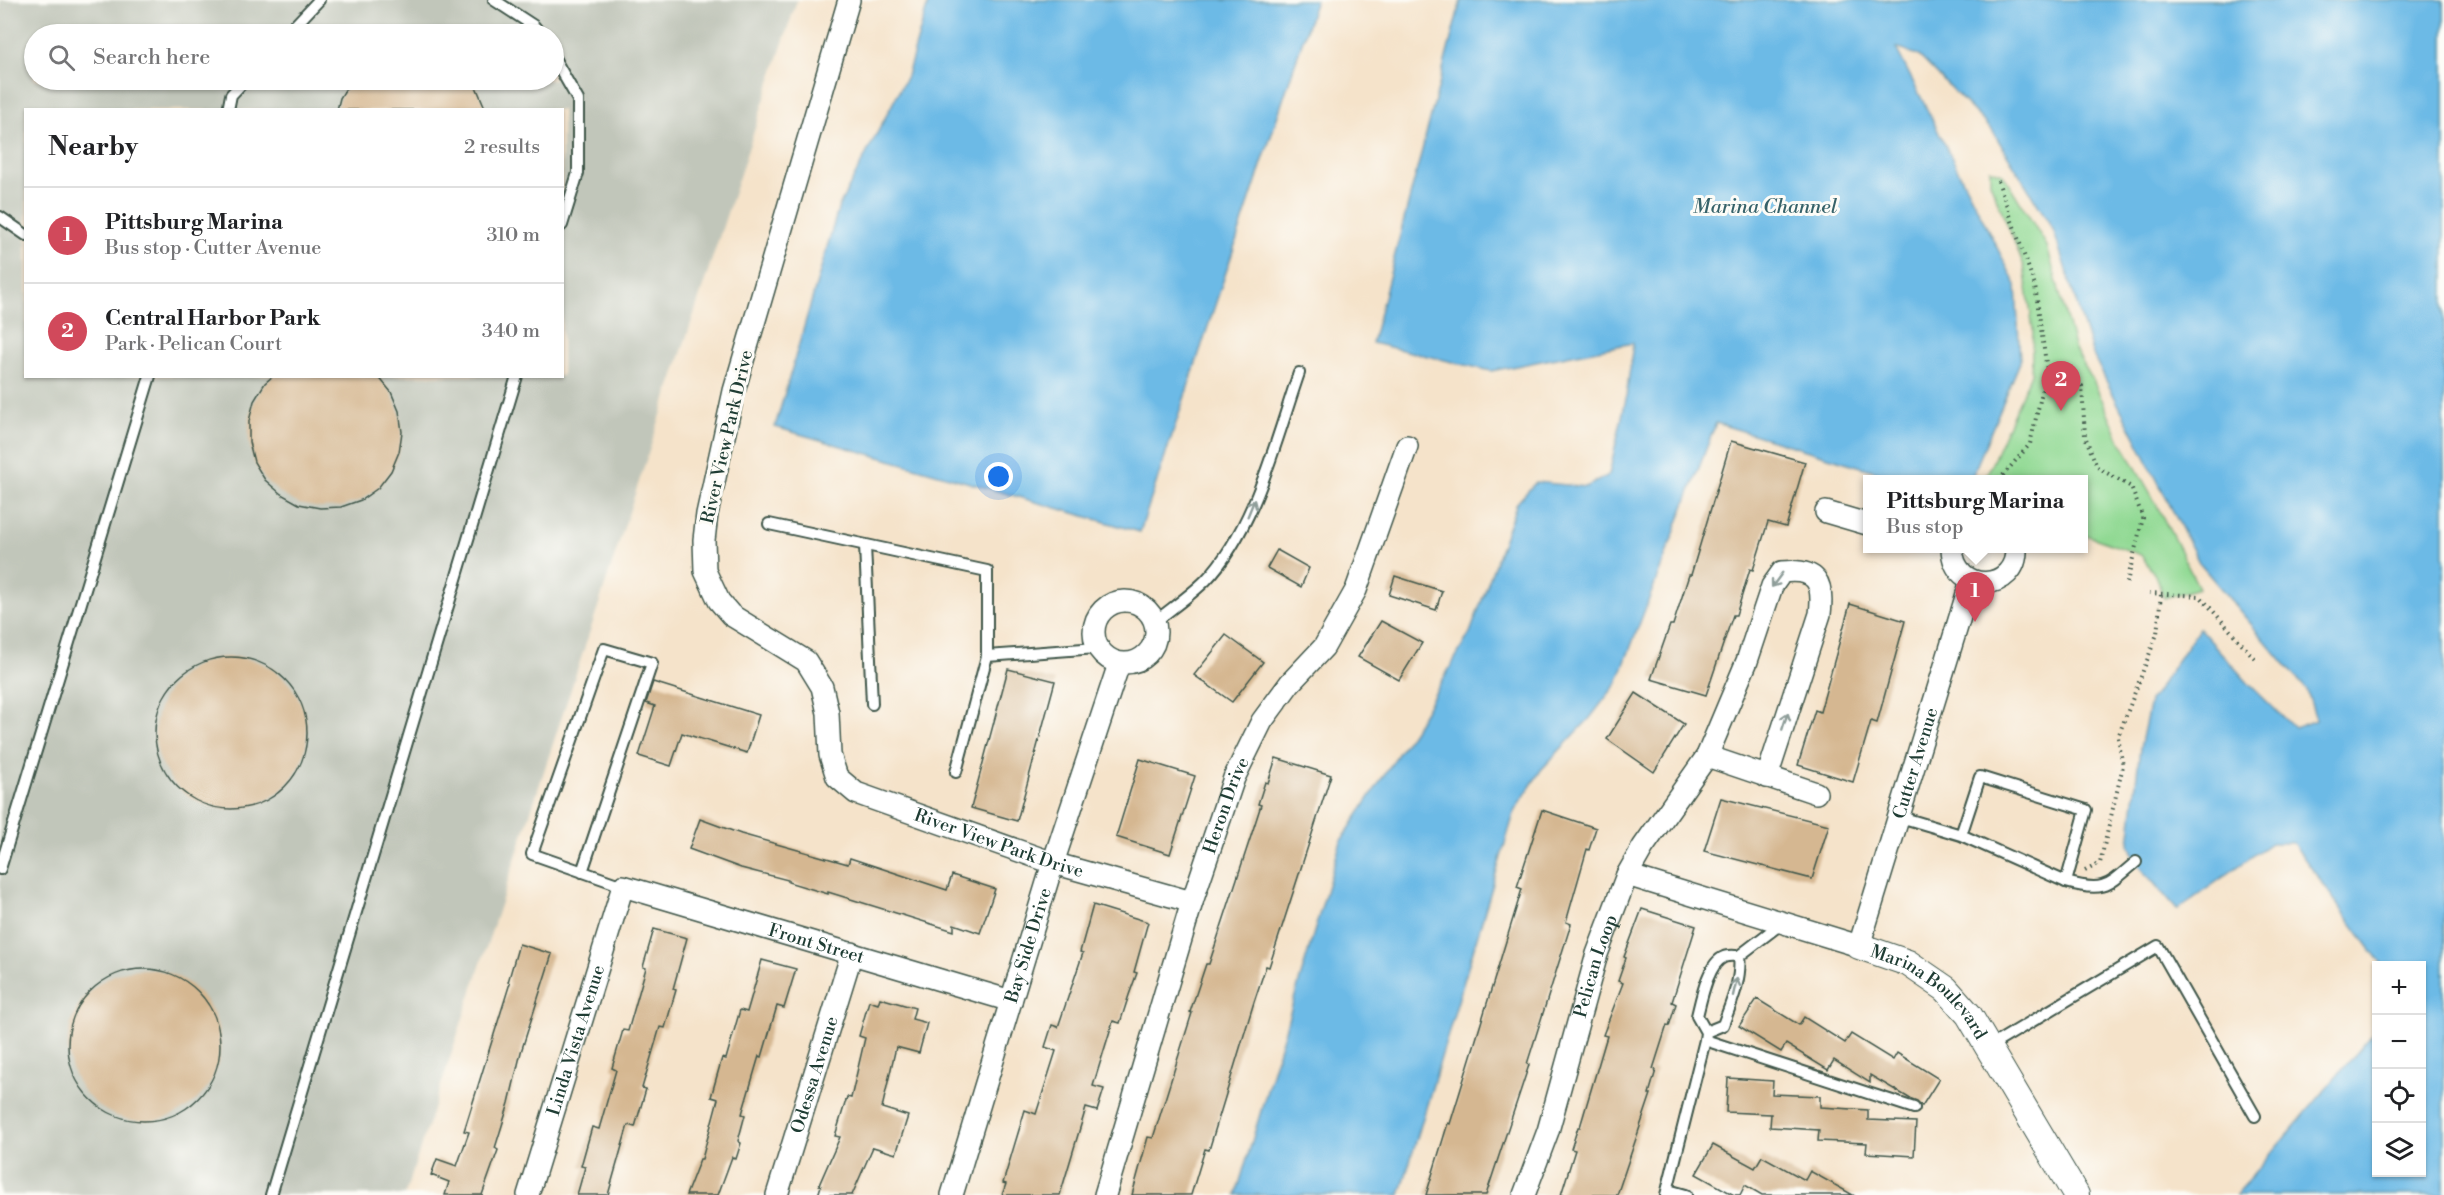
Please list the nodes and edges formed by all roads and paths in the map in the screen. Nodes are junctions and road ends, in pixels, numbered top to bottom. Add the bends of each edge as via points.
1 (318, 0) edge
2 (494, 0) edge
3 (849, 0) edge
4 (296, 24) edge
5 (531, 24) edge
6 (564, 76) edge
7 (236, 90) edge
8 (228, 108) edge
9 (1998, 181) dead end
10 (0, 217) edge
11 (564, 218) edge
12 (24, 234) edge
13 (2047, 370) junction
14 (1299, 373) dead end
15 (149, 378) edge
16 (516, 378) edge
17 (1407, 446) dead end
18 (2003, 475) edge
19 (1826, 512) dead end
20 (1863, 523) edge
21 (769, 524) dead end
22 (865, 544) junction
23 (1953, 553) edge
24 (2015, 553) edge
25 (1971, 580) junction
26 (2126, 586) dead end
27 (2149, 593) dead end
28 (2161, 594) junction
29 (1156, 621) junction
30 (1097, 648) junction
31 (987, 656) junction
32 (2257, 661) dead end
33 (1119, 664) junction
34 (872, 704) dead end
35 (1707, 756) junction
36 (956, 772) dead end
37 (1767, 777) junction
38 (1816, 793) dead end
39 (1897, 816) junction
40 (1961, 835) junction
41 (1053, 862) junction
42 (2136, 862) dead end
43 (0, 869) edge
44 (582, 872) junction
45 (1628, 875) junction
46 (2066, 882) junction
47 (623, 886) junction
48 (1192, 902) junction
49 (1782, 923) junction
50 (1859, 946) junction
51 (852, 953) junction
52 (1738, 956) junction
53 (1011, 1001) junction
54 (1705, 1036) junction
55 (1988, 1047) junction
56 (1914, 1108) dead end
57 (2254, 1116) dead end
58 (1667, 1192) edge
59 (271, 1195) edge
60 (528, 1195) edge
61 (777, 1195) edge
62 (952, 1195) edge
63 (1105, 1195) edge
64 (1524, 1195) edge
65 (1686, 1195) edge
66 (2076, 1195) edge

1 - 4 lane
2 - 5 lane
3 - 41 street, River View Park Drive via 734,391 706,514 705,572 719,602 731,615 806,661 822,687 830,755 837,777 856,793
6 - 11 lane via 578,100 578,173
7 - 8 lane
9 - 13 path via 2035,286
10 - 12 lane
13 - 18 path via 2030,444
13 - 26 path via 2059,372 2082,386 2085,436 2097,467 2131,486 2143,518
29 -> 14 lane via 1205,580 1223,559 1250,513
15 - 43 lane
16 - 59 lane
17 - 48 street, Heron Drive via 1356,590 1324,647 1262,721 1234,778
19 - 20 street
21 - 22 lane
22 - 31 lane via 987,571
22 - 34 lane
23 - 25 street via 1958,570
24 - 25 street via 2014,564 1996,581
25 - 39 street, Cutter Avenue
27 - 28 path
28 - 32 path via 2200,596
28 - 46 path via 2157,634 2118,737 2123,766 2100,863
29 - 30 street via 1140,604 1117,602 1103,609 1096,619 1093,634
29 - 33 street via 1156,641 1150,652 1138,661
30 - 31 lane
30 - 33 street
31 - 36 lane
33 - 41 street, Bay Side Drive
35 - 37 street
37 -> 35 street, Pelican Loop via 1820,614 1822,594 1818,580 1807,572 1782,572 1772,586 1747,661
35 - 45 street, Pelican Loop
37 - 38 street
39 - 40 lane
39 - 50 street, Cutter Avenue
40 - 46 lane
40 - 46 lane via 1980,777 2086,810
41 - 48 street, River View Park Drive
41 - 53 street, Bay Side Drive
42 - 46 lane via 2110,885 2086,888
44 - 44 lane via 532,855 604,649 652,663
44 - 47 lane
45 - 49 street, Marina Boulevard
45 - 64 street, Pelican Loop via 1597,954 1548,1131
47 - 51 street, Front Street
47 - 60 street, Linda Vista Avenue
48 - 63 street, Heron Drive
49 - 50 street, Marina Boulevard
49 - 52 lane
50 - 55 street, Marina Boulevard via 1908,963 1946,989 1969,1015
51 - 53 street, Front Street
51 - 61 street, Odessa Avenue
54 -> 52 lane via 1723,1025 1740,967
52 - 54 lane via 1714,963 1696,1016
53 - 62 street, Bay Side Drive
54 - 56 lane
54 - 58 lane
55 - 57 lane via 2158,946
55 - 66 street, Marina Boulevard
58 - 65 lane

